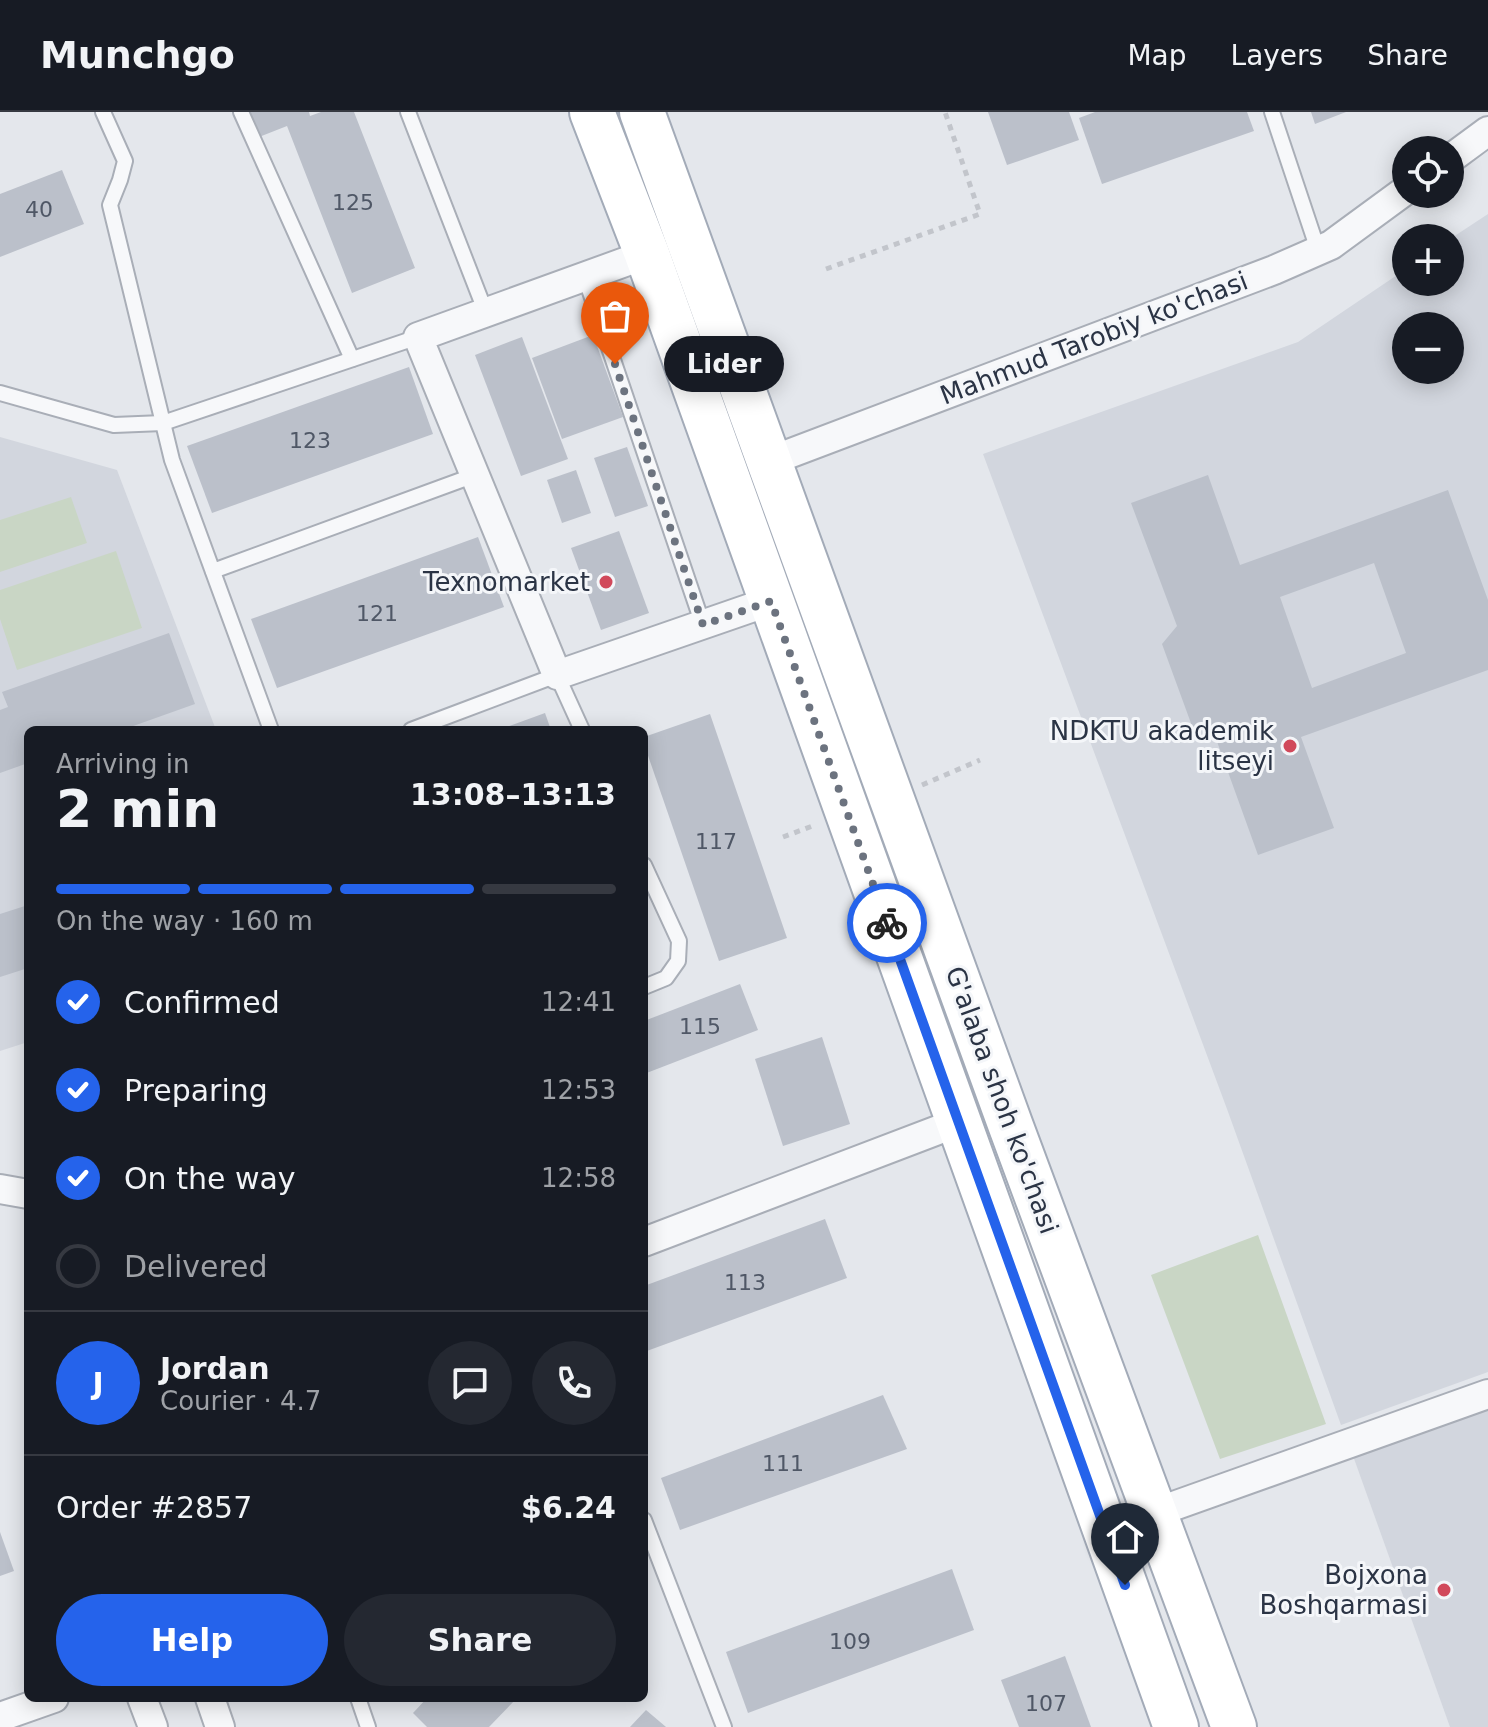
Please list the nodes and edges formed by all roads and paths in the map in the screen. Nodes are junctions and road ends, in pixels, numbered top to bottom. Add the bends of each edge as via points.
1 (103, 112) edge
2 (241, 112) edge
3 (408, 112) edge
4 (592, 112) edge
5 (642, 112) edge
6 (945, 112) edge
7 (1272, 112) edge
8 (1488, 131) edge
9 (1464, 149) edge
10 (1392, 200) edge
11 (1318, 250) junction
12 (647, 254) junction
13 (826, 269) dead end
14 (585, 277) junction
15 (486, 313) junction
16 (418, 337) junction
17 (352, 359) junction
18 (0, 393) edge
19 (163, 423) junction
20 (770, 461) junction
21 (475, 475) junction
22 (213, 571) junction
23 (771, 601) junction
24 (703, 625) junction
25 (557, 675) junction
26 (270, 726) edge
27 (422, 726) edge
28 (580, 726) edge
29 (648, 874) edge
30 (648, 985) edge
31 (959, 1122) junction
32 (0, 1189) edge
33 (24, 1193) edge
34 (648, 1240) edge
35 (1488, 1394) edge
36 (1154, 1513) junction
37 (648, 1530) edge
38 (43, 1702) edge
39 (144, 1702) edge
40 (211, 1702) edge
41 (359, 1702) edge
42 (0, 1717) edge
43 (153, 1727) edge
44 (220, 1727) edge
45 (368, 1727) edge
46 (724, 1727) edge
47 (1176, 1727) edge
48 (1234, 1727) edge

1 - 19 lane via 125,161 110,205
2 - 17 lane
3 - 15 lane
4 - 12 main road, G'alaba shoh ko'chasi
5 - 20 main road, G'alaba shoh ko'chasi
6 - 13 path via 980,214
7 - 11 lane
8 - 9 street
10 - 11 street, Mahmud Tarobiy ko'chasi
11 - 20 street, Mahmud Tarobiy ko'chasi
12 - 14 street
12 - 23 main road, G'alaba shoh ko'chasi
14 - 15 street
14 - 24 lane
15 - 16 street
16 - 17 lane
16 - 21 street
17 - 19 lane
18 - 19 lane via 114,425
19 - 22 lane
20 - 36 main road, G'alaba shoh ko'chasi
21 - 22 lane
21 - 25 street
22 - 26 lane
23 - 24 street
23 - 31 main road, G'alaba shoh ko'chasi
24 - 25 street
25 - 27 lane
25 - 28 lane
29 - 30 lane via 679,941 678,961 666,978
31 - 34 street
31 - 47 main road, G'alaba shoh ko'chasi
32 - 33 street
35 - 36 street
36 - 48 main road, G'alaba shoh ko'chasi
37 - 46 lane
38 - 42 street
39 - 43 street
40 - 44 street
41 - 45 lane

